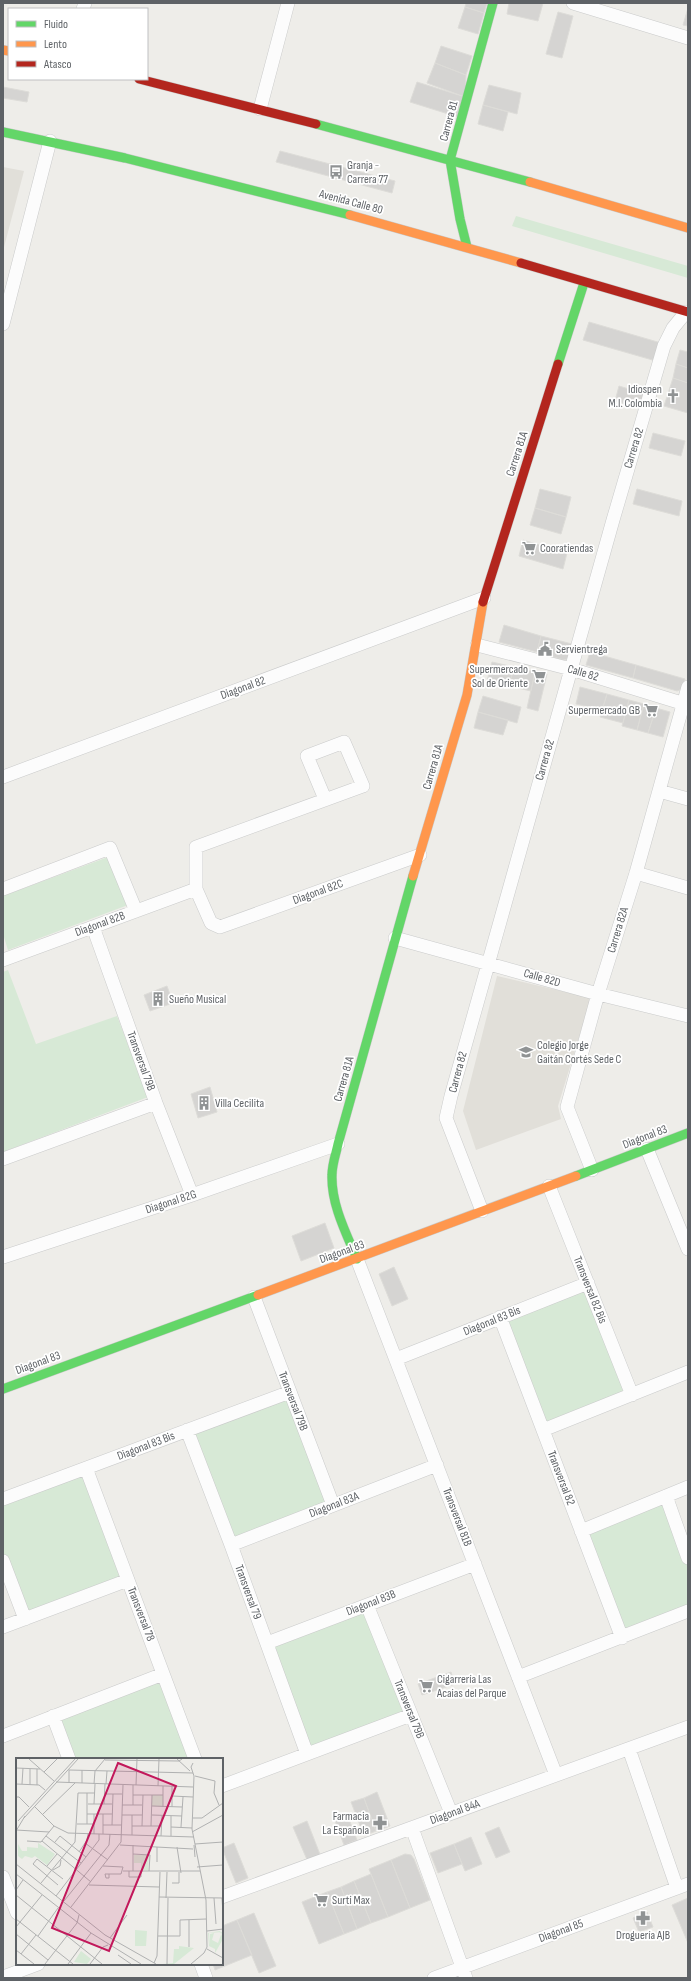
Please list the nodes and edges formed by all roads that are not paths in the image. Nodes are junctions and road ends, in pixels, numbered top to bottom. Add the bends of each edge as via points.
1 (288, 3) edge
2 (493, 3) edge
3 (573, 3) edge
4 (688, 38) edge
5 (143, 80) edge
6 (260, 109) junction
7 (3, 132) edge
8 (50, 141) junction
9 (450, 160) junction
10 (688, 228) edge
11 (467, 247) junction
12 (584, 282) junction
13 (687, 312) edge
14 (3, 324) edge
15 (484, 598) junction
16 (477, 645) junction
17 (571, 669) junction
18 (688, 687) edge
19 (686, 704) edge
20 (3, 777) edge
21 (659, 791) junction
22 (325, 799) junction
23 (688, 799) edge
24 (420, 855) junction
25 (636, 873) junction
26 (688, 888) edge
27 (3, 889) edge
28 (196, 889) junction
29 (136, 911) junction
30 (93, 927) junction
31 (395, 938) junction
32 (4, 956) edge
33 (488, 963) junction
34 (598, 994) junction
35 (688, 1016) edge
36 (156, 1102) junction
37 (688, 1133) edge
38 (338, 1144) junction
39 (648, 1149) junction
40 (3, 1159) edge
41 (592, 1170) junction
42 (549, 1186) junction
43 (192, 1195) junction
44 (482, 1211) junction
45 (688, 1248) edge
46 (3, 1257) edge
47 (357, 1259) junction
48 (588, 1283) junction
49 (254, 1297) junction
50 (500, 1318) junction
51 (396, 1359) junction
52 (688, 1372) edge
53 (4, 1385) edge
54 (290, 1392) junction
55 (632, 1395) junction
56 (188, 1430) junction
57 (543, 1430) junction
58 (437, 1465) junction
59 (86, 1468) junction
60 (688, 1487) edge
61 (666, 1496) junction
62 (3, 1499) edge
63 (333, 1505) junction
64 (581, 1531) junction
65 (231, 1545) junction
66 (688, 1558) edge
67 (3, 1561) edge
68 (475, 1564) junction
69 (128, 1580) junction
70 (367, 1605) junction
71 (688, 1611) edge
72 (25, 1619) junction
73 (3, 1627) edge
74 (622, 1638) junction
75 (267, 1643) junction
76 (163, 1674) junction
77 (518, 1677) junction
78 (411, 1715) junction
79 (53, 1716) junction
80 (688, 1727) edge
81 (3, 1736) edge
82 (629, 1749) junction
83 (307, 1754) junction
84 (69, 1758) edge
85 (196, 1758) edge
86 (556, 1775) junction
87 (223, 1786) edge
88 (451, 1813) junction
89 (412, 1828) junction
90 (3, 1877) edge
91 (682, 1886) edge
92 (223, 1897) edge
93 (16, 1910) edge
94 (34, 1965) edge
95 (201, 1965) edge
96 (464, 1973) edge
97 (3, 1977) edge
98 (206, 1978) edge
99 (434, 1978) edge

1 - 6 street
2 - 9 main road, Carrera 81
3 - 4 street
5 - 6 main road
6 - 9 main road
7 - 8 main road, Avenida Calle 80
8 - 11 main road, Avenida Calle 80 via 273,194
8 - 14 street
9 - 10 main road
9 - 11 main road, Carrera 81
11 - 12 main road, Avenida Calle 80
12 - 13 main road, Avenida Calle 80
12 - 15 main road, Carrera 81A
13 - 17 street, Carrera 82 via 673,328 664,346
15 - 16 main road, Carrera 81A
15 - 20 street, Diagonal 82
16 - 17 street, Calle 82
16 - 24 main road, Carrera 81A via 467,695
17 - 19 street, Calle 82
17 - 33 street, Carrera 82
18 - 19 street, Carrera 82A
19 - 21 street, Carrera 82A
21 - 23 street
21 - 25 street, Carrera 82A
22 - 22 street via 307,756 344,742 363,786
22 - 28 street via 196,848
24 - 28 street, Diagonal 82C via 220,927 210,923
24 - 31 main road, Carrera 81A
25 - 26 street
25 - 34 street, Carrera 82A
27 - 29 street via 110,848
28 - 29 street, Diagonal 82B
29 - 30 street, Diagonal 82B
30 - 32 street, Diagonal 82B
30 - 36 street, Transversal 79B
31 - 33 street, Calle 82D
31 - 38 main road, Carrera 81A
33 - 34 street, Calle 82D
33 - 44 street, Carrera 82 via 446,1118
34 - 35 street, Calle 82D
34 - 41 street, Carrera 82A via 567,1106
36 - 40 street
36 - 43 street, Transversal 79B
37 - 39 main road, Diagonal 83
38 - 43 street, Diagonal 82G
38 - 47 main road, Carrera 81A via 333,1166 333,1185 336,1203
39 - 41 main road, Diagonal 83
39 - 45 street
41 - 42 main road, Diagonal 83
42 - 44 main road, Diagonal 83
42 - 48 street, Transversal 82 Bis
43 - 46 street, Diagonal 82G
44 - 47 main road, Diagonal 83
47 - 49 main road, Diagonal 83
47 - 51 street, Transversal 81B
48 - 50 street, Diagonal 83 Bis
48 - 55 street, Transversal 82 Bis
49 - 53 main road, Diagonal 83
49 - 54 street, Transversal 79B
50 - 51 street, Diagonal 83 Bis
50 - 57 street, Transversal 82
51 - 58 street, Transversal 81B
52 - 55 street
54 - 56 street, Diagonal 83 Bis
54 - 63 street, Transversal 79B
55 - 57 street
56 - 59 street, Diagonal 83 Bis
56 - 65 street, Transversal 79
57 - 64 street, Transversal 82
58 - 63 street, Diagonal 83A
58 - 68 street, Transversal 81B
59 - 62 street, Diagonal 83 Bis
59 - 69 street, Transversal 78
60 - 61 street
61 - 64 street
61 - 66 street
63 - 65 street, Diagonal 83A
64 - 74 street, Transversal 82
65 - 75 street, Transversal 79
67 - 72 street
68 - 70 street, Diagonal 83B
68 - 77 street, Transversal 81B
69 - 72 street
69 - 76 street, Transversal 78
70 - 75 street, Diagonal 83B
70 - 78 street, Transversal 79B
71 - 74 street
72 - 73 street
74 - 77 street
75 - 83 street, Transversal 79
76 - 79 street
76 - 85 street, Transversal 78
77 - 86 street, Transversal 81B
78 - 83 street
78 - 88 street, Transversal 79B
79 - 81 street
79 - 84 street
80 - 82 street, Diagonal 84A
82 - 86 street, Diagonal 84A
82 - 91 street
83 - 87 street
86 - 88 street, Diagonal 84A
88 - 89 street, Diagonal 84A
89 - 92 street, Diagonal 84A
89 - 96 street
90 - 93 street
91 - 96 street, Diagonal 85
94 - 97 street
95 - 98 street
96 - 99 street, Diagonal 85

